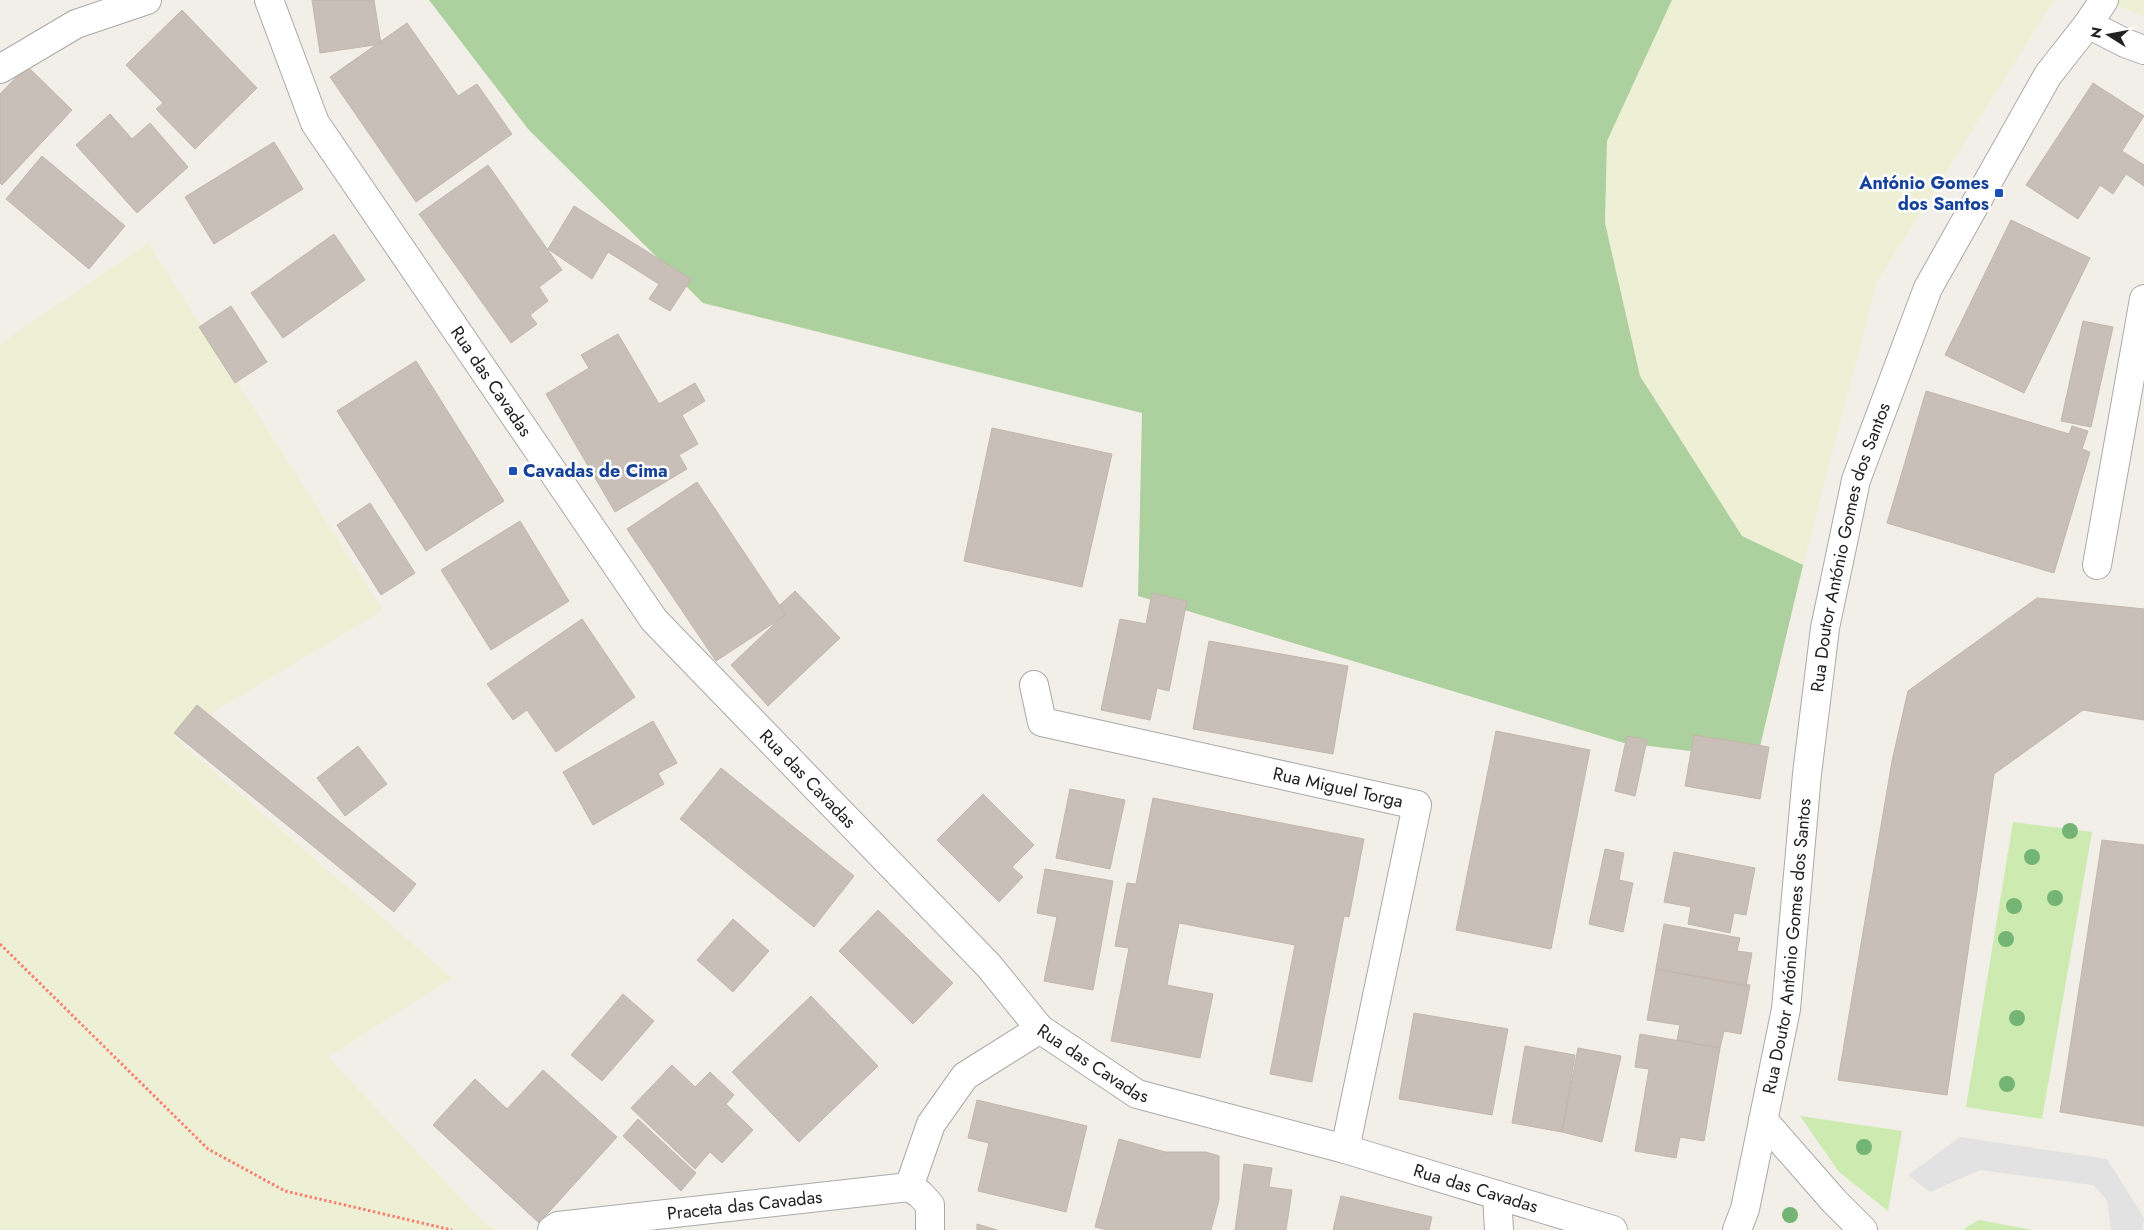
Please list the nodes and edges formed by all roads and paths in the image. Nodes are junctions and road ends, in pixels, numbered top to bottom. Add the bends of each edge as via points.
1 (147, 0) edge
2 (269, 0) edge
3 (2104, 0) edge
4 (2088, 24) junction
5 (2144, 50) edge
6 (0, 69) edge
7 (2144, 299) edge
8 (2097, 566) dead end
9 (1034, 685) dead end
10 (0, 944) edge
11 (1040, 1028) junction
12 (1763, 1120) junction
13 (1345, 1150) junction
14 (909, 1186) junction
15 (1497, 1195) junction
16 (452, 1230) edge
17 (552, 1230) edge
18 (930, 1230) edge
19 (1499, 1230) edge
20 (1613, 1230) edge
21 (1737, 1230) edge
22 (1863, 1230) edge

1 - 6 street via 76,24
2 - 11 street, Rua das Cavadas via 315,123 654,620 989,966
3 - 4 street, Rua Doutor António Gomes dos Santos
4 - 5 street
4 - 12 street, Rua Doutor António Gomes dos Santos via 2048,75 1928,288 1856,480 1825,628 1807,774 1786,1009
7 - 8 street
9 - 13 street, Rua Miguel Torga via 1042,722 1417,806
10 - 16 path via 208,1149 285,1191
11 - 13 street, Rua das Cavadas via 1137,1094
11 - 14 street via 966,1076 931,1124
12 - 21 street, Rua Doutor António Gomes dos Santos via 1745,1209
12 - 22 street
13 - 15 street, Rua das Cavadas
14 - 17 street, Praceta das Cavadas via 558,1226
14 - 18 street via 930,1205
15 - 19 street
15 - 20 street, Rua das Cavadas

